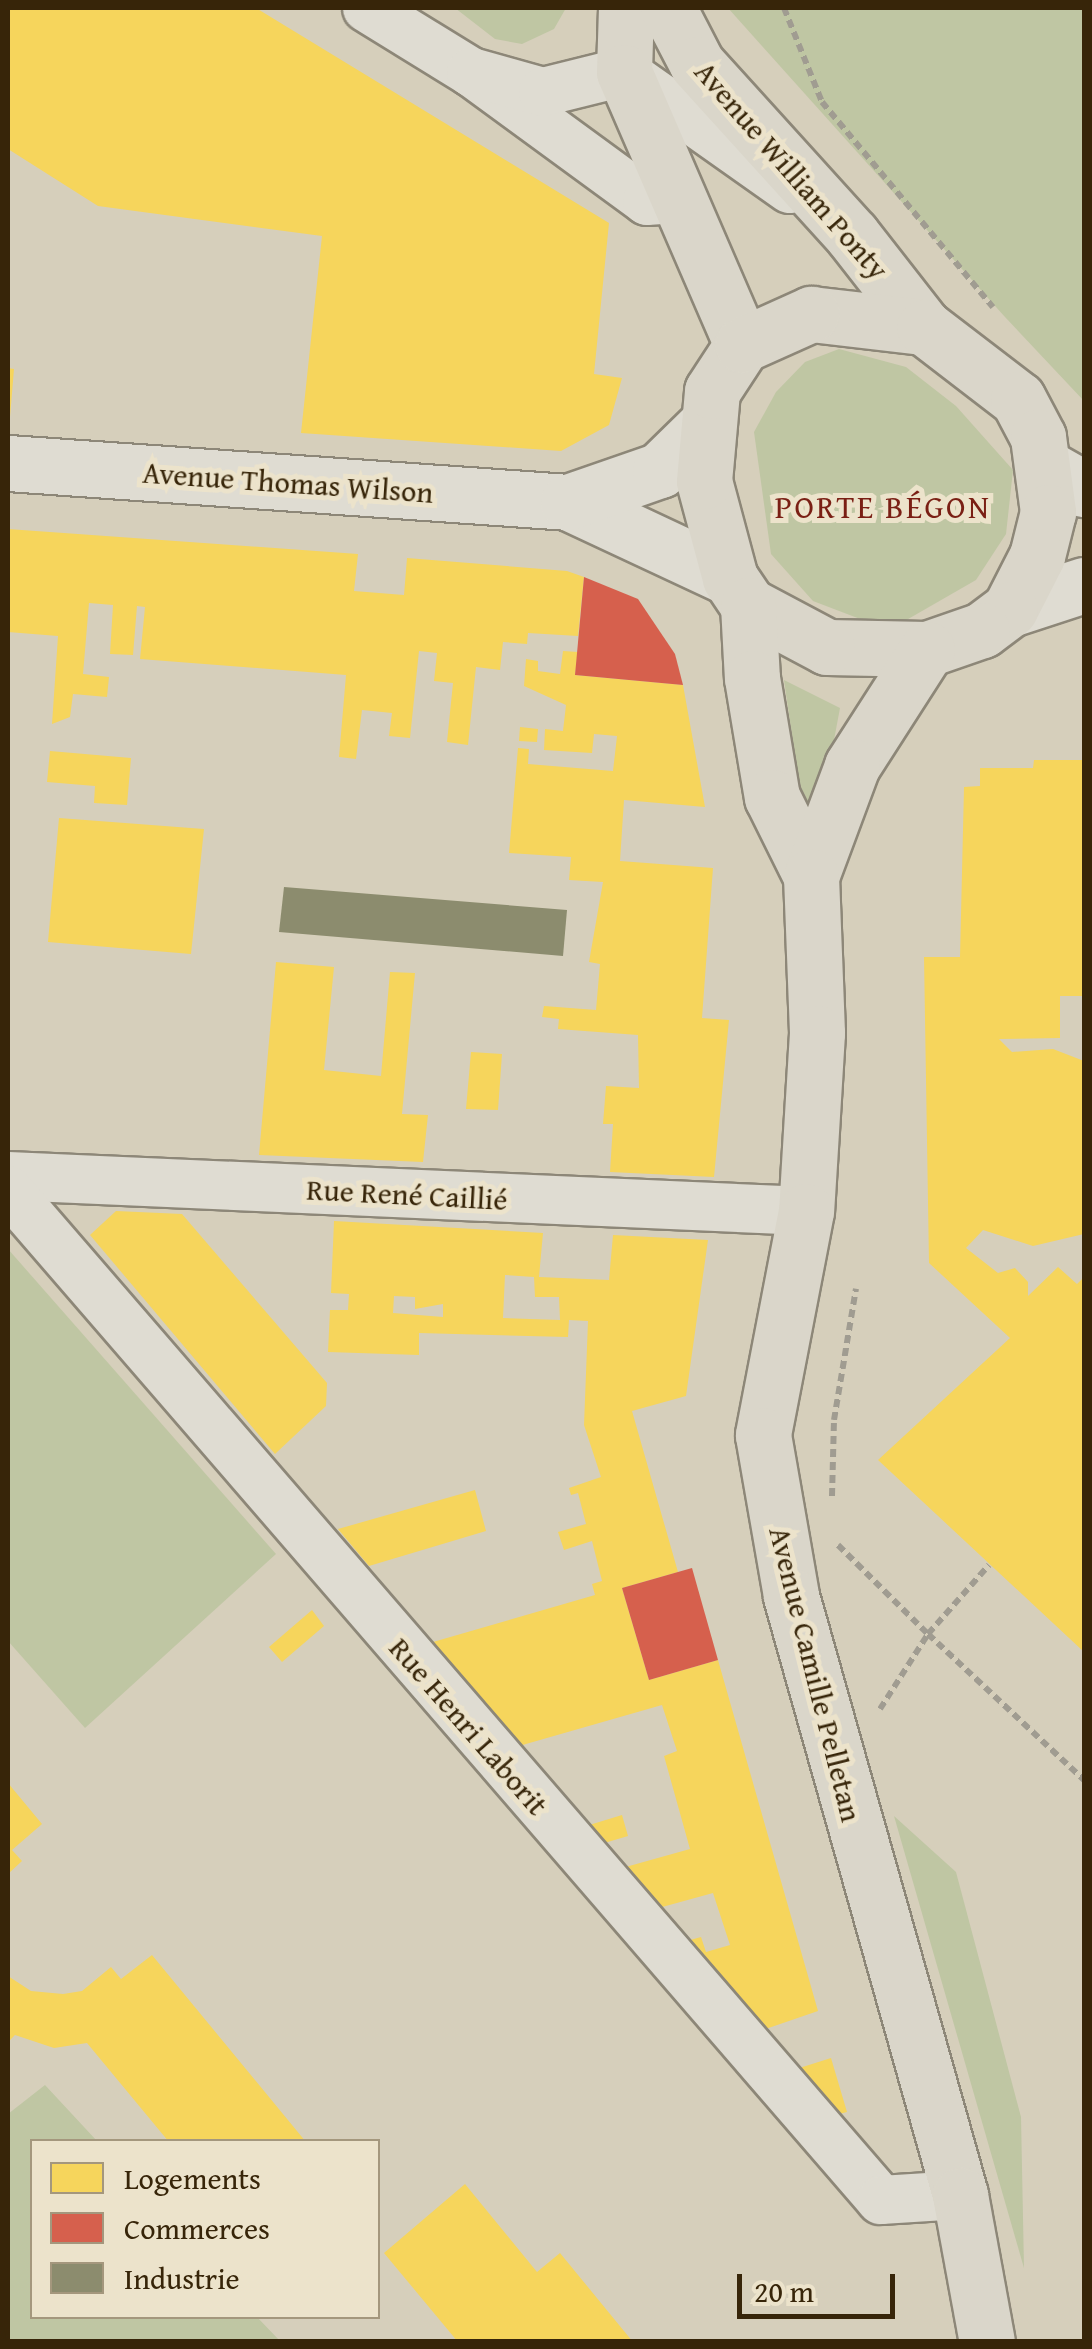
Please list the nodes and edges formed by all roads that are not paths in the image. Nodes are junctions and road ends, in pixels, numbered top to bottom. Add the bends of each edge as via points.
1 (367, 8) edge
2 (626, 8) edge
3 (668, 8) edge
4 (471, 72) junction
5 (624, 72) junction
6 (675, 199) junction
7 (852, 236) junction
8 (924, 327) junction
9 (742, 345) junction
10 (705, 426) junction
11 (8, 463) edge
12 (1066, 478) edge
13 (568, 502) junction
14 (1084, 584) edge
15 (739, 592) junction
16 (1010, 608) junction
17 (927, 649) junction
18 (811, 876) junction
19 (8, 1176) edge
20 (8, 1190) edge
21 (806, 1211) junction
22 (960, 2196) junction
23 (988, 2342) edge

1 - 4 street
2 - 5 main road
3 - 7 main road, Avenue William Ponty via 697,64
4 - 5 street via 544,92
4 - 6 street via 647,200
5 - 6 main road
5 - 7 street
6 - 9 main road
7 - 8 main road, Avenue William Ponty
8 - 9 main road via 811,314
8 - 12 main road via 1018,399
9 - 10 main road via 712,391
10 - 13 street, Avenue Thomas Wilson via 660,470
10 - 15 main road via 704,481
11 - 13 street, Avenue Thomas Wilson
12 - 16 main road
13 - 15 street, Avenue Thomas Wilson
14 - 16 street
15 - 17 main road via 827,647
15 - 18 main road, Avenue Camille Pelletan via 772,797
16 - 17 main road via 982,630
17 - 18 main road, Avenue Camille Pelletan via 852,766
18 - 21 main road, Avenue Camille Pelletan via 817,1033
19 - 21 street, Rue René Caillié
20 - 22 street, Rue Henri Laborit via 881,2200
21 - 22 main road, Avenue Camille Pelletan via 763,1435 790,1596
22 - 23 main road, Avenue Camille Pelletan

